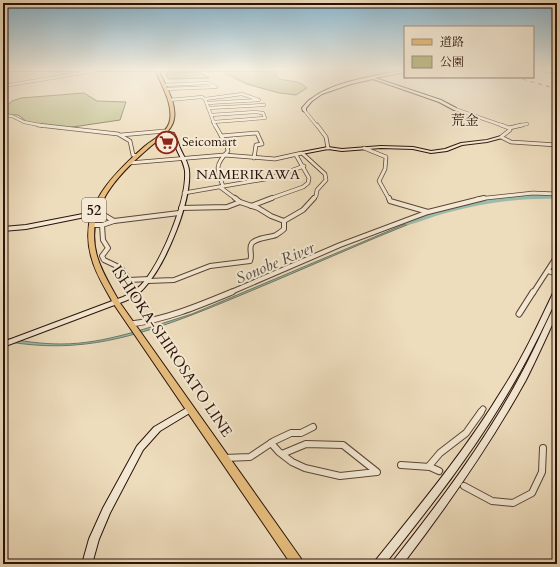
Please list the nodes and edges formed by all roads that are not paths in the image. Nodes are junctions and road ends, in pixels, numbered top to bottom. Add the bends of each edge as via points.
1 (168, 95) edge
2 (234, 95) edge
3 (246, 95) edge
4 (319, 95) edge
5 (423, 95) edge
6 (170, 100) junction
7 (206, 101) junction
8 (264, 105) dead end
9 (208, 108) junction
10 (455, 109) joint
11 (305, 111) joint
12 (3, 115) edge
13 (211, 115) junction
14 (12, 116) junction
15 (3, 120) edge
16 (212, 122) junction
17 (527, 124) dead end
18 (509, 128) junction
19 (165, 131) junction
20 (120, 135) junction
21 (221, 136) junction
22 (501, 137) junction
23 (550, 145) junction
24 (557, 145) edge
25 (328, 148) junction
26 (364, 148) junction
27 (557, 149) edge
28 (302, 153) junction
29 (224, 155) junction
30 (296, 155) junction
31 (137, 156) junction
32 (254, 158) junction
33 (183, 159) junction
34 (129, 163) junction
35 (304, 166) junction
36 (221, 186) junction
37 (184, 193) junction
38 (557, 194) edge
39 (240, 202) junction
40 (250, 206) junction
41 (180, 210) junction
42 (428, 212) junction
43 (93, 214) junction
44 (114, 221) junction
45 (284, 221) junction
46 (91, 225) junction
47 (102, 225) junction
48 (3, 229) edge
49 (557, 256) edge
50 (548, 271) junction
51 (557, 274) edge
52 (148, 280) junction
53 (557, 291) edge
54 (117, 303) junction
55 (557, 307) edge
56 (519, 314) dead end
57 (132, 326) junction
58 (4, 344) edge
59 (190, 409) junction
60 (483, 409) dead end
61 (313, 427) dead end
62 (271, 443) junction
63 (543, 448) dead end
64 (282, 454) junction
65 (224, 458) junction
66 (401, 465) dead end
67 (428, 466) junction
68 (439, 471) tunnel mouth
69 (464, 486) tunnel mouth
70 (87, 564) edge
71 (298, 564) edge
72 (379, 564) edge
73 (397, 564) edge

1 - 6 main road, ISHIOKA-SHIROSATO LINE / 52
2 - 7 street
3 - 7 street via 259,100
4 - 11 street via 307,103
5 - 10 street
6 - 7 street via 202,97
6 - 19 main road, ISHIOKA-SHIROSATO LINE / 52 via 172,120
7 - 9 street
8 - 9 street
9 - 13 street
10 - 18 street
11 - 25 street via 325,136
12 - 14 street
13 - 16 street
13 - 16 street via 255,112 263,113 265,118
14 - 15 street
14 - 20 street via 42,126
16 - 21 street
17 - 18 street
18 - 22 street via 510,130
19 - 20 street
19 - 31 main road, ISHIOKA-SHIROSATO LINE / 52
19 - 33 street via 175,136
20 - 31 street via 130,141 133,155
21 - 29 street via 228,151
21 - 32 street via 257,132 262,144 256,145
22 - 23 street via 511,142
22 - 26 street via 431,152 381,146
23 - 24 street
23 - 27 street
25 - 26 street
25 - 28 street
26 - 42 street via 386,157 385,169 379,181 390,201
28 - 30 street
28 - 45 street via 325,174 326,180 304,210
29 - 32 street
29 - 33 street
29 - 36 street via 218,160 217,165
30 - 32 street via 275,159
30 - 35 street
31 - 34 main road, ISHIOKA-SHIROSATO LINE / 52
33 - 34 street
33 - 37 street via 187,169
34 - 43 main road, ISHIOKA-SHIROSATO LINE / 52 via 108,185
35 - 36 street via 271,178
35 - 40 street via 309,182 303,187
36 - 37 street
36 - 39 street
37 - 41 street
38 - 42 street via 533,193 478,199
39 - 40 street
39 - 41 street via 227,207
40 - 45 street
41 - 44 street
41 - 52 street via 163,254
42 - 57 street via 340,245 183,312
43 - 44 street via 104,215
43 - 46 main road, ISHIOKA-SHIROSATO LINE / 52
43 - 48 street
44 - 47 street
45 - 52 street via 284,229 276,235 252,243 250,260 210,266 174,280
46 - 47 street
46 - 54 main road, ISHIOKA-SHIROSATO LINE / 52 via 94,258 105,284
47 - 52 street via 103,240 108,248 102,258 121,268 129,280
49 - 50 street
50 - 51 street
50 - 56 street
52 - 54 street via 136,293
53 - 72 street via 516,374 497,405 460,461
54 - 57 main road, ISHIOKA-SHIROSATO LINE / 52
54 - 58 street
55 - 73 street via 523,378 505,408 429,523
57 - 59 main road, ISHIOKA-SHIROSATO LINE / 52
59 - 65 main road, ISHIOKA-SHIROSATO LINE / 52
59 - 70 street via 158,429 140,448 106,511
60 - 67 street via 466,432
61 - 62 street via 301,433 291,433
62 - 64 street
62 - 65 street via 250,457
63 - 69 street via 542,472 532,493 513,503 492,500
64 - 64 street via 306,444 343,445 377,472 340,476 305,468
65 - 71 main road, ISHIOKA-SHIROSATO LINE / 52
66 - 67 street
67 - 68 street

